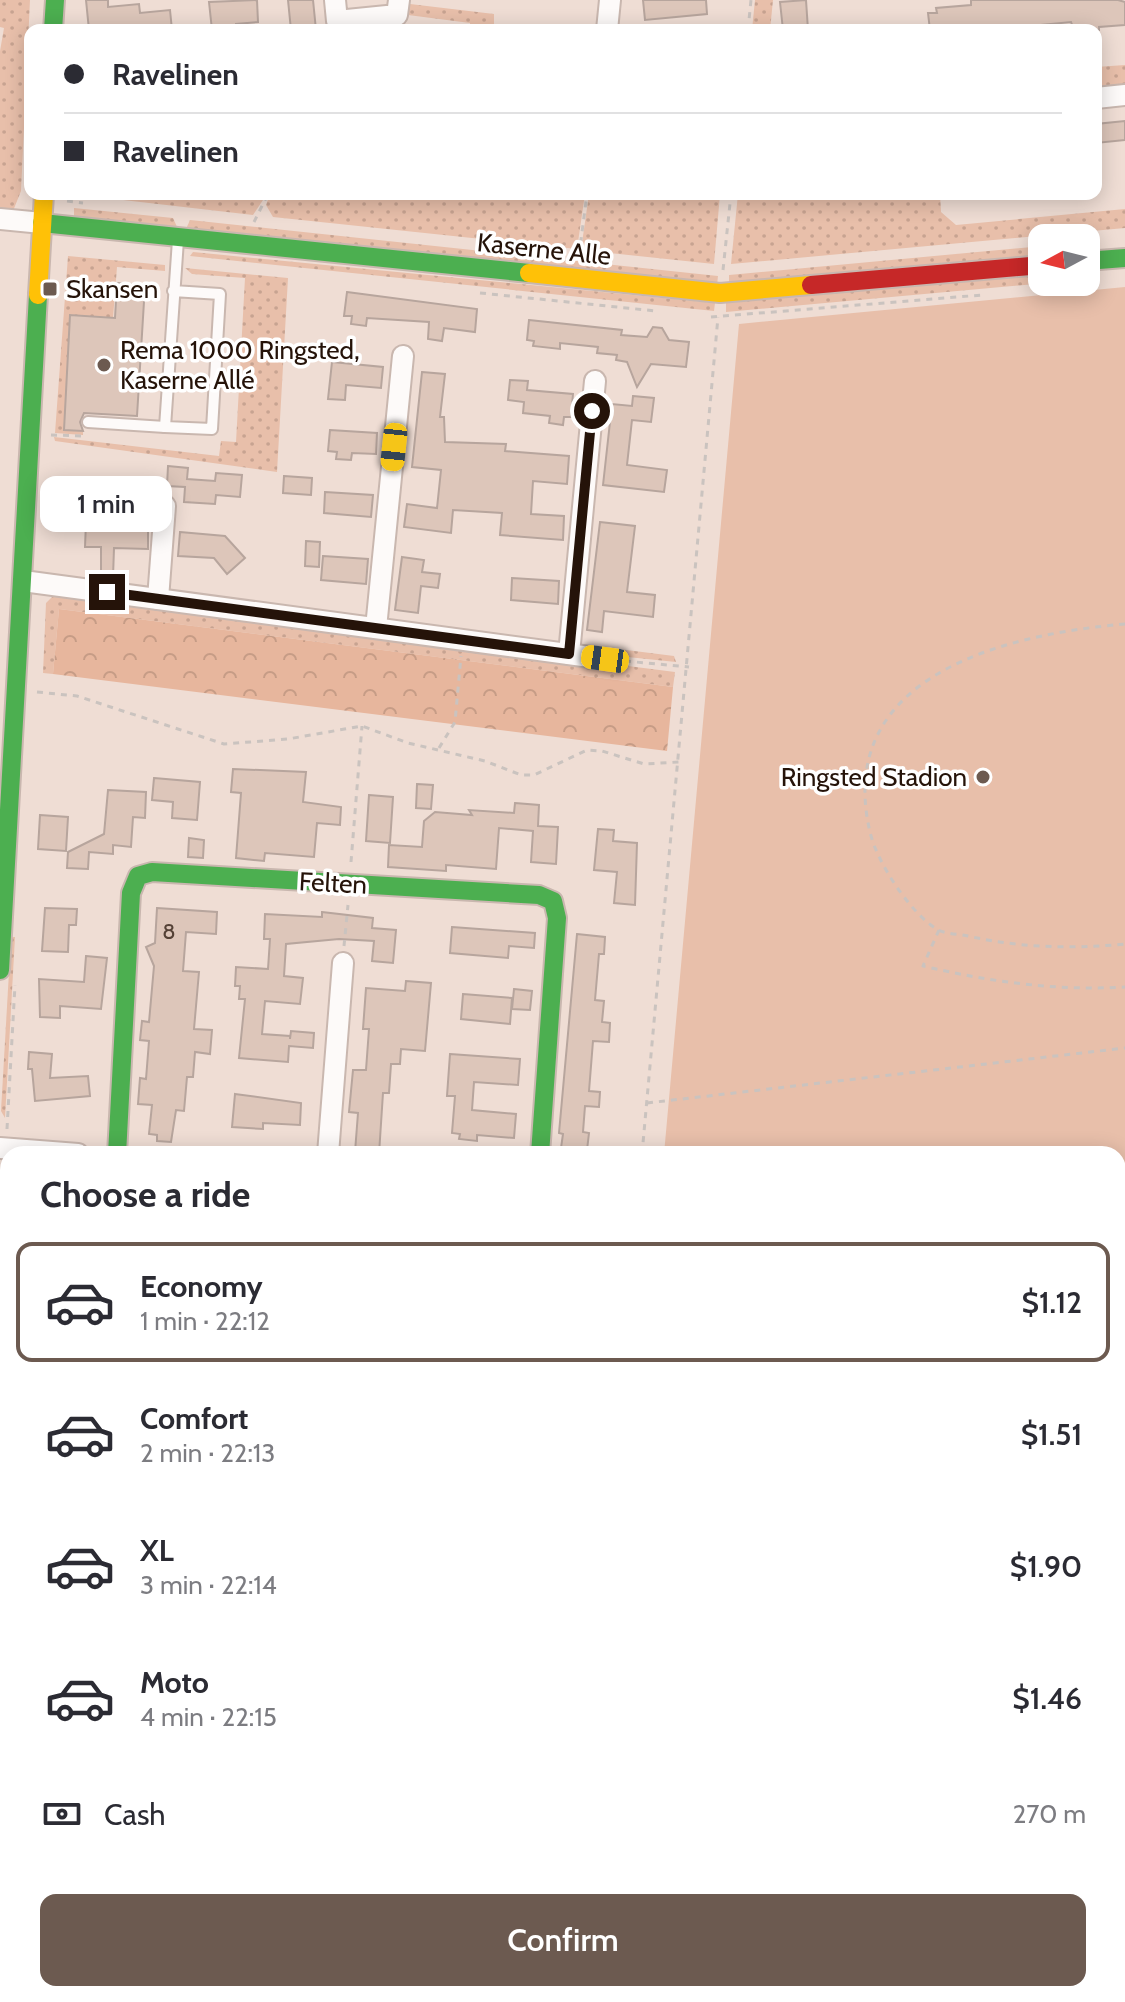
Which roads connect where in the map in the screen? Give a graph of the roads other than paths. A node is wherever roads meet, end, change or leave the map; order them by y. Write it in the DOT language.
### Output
graph roads {
  1 [pos="55,0"];
  2 [pos="335,0"];
  3 [pos="399,0"];
  4 [pos="610,0"];
  5 [pos="53,24"];
  6 [pos="608,24"];
  7 [pos="1125,95"];
  8 [pos="1102,97"];
  9 [pos="44,200"];
  10 [pos="0,219"];
  11 [pos="42,223"];
  12 [pos="178,238"];
  13 [pos="1125,258"];
  14 [pos="1100,260"];
  15 [pos="1028,266"];
  16 [pos="173,291"];
  17 [pos="403,356"];
  18 [pos="595,381"];
  19 [pos="88,422"];
  20 [pos="165,427"];
  21 [pos="165,506"];
  22 [pos="23,581"];
  23 [pos="158,599"];
  24 [pos="376,628"];
  25 [pos="569,654"];
  26 [pos="605,659"];
  27 [pos="1,910"];
  28 [pos="343,963"];
  29 [pos="0,970"];
  30 [pos="117,1146"];
  31 [pos="329,1146"];
  32 [pos="541,1146"];
  1 -- 5 [label="street"];
  2 -- 3 [label="street"];
  4 -- 6 [label="street"];
  7 -- 8 [label="street"];
  9 -- 11 [label="street"];
  10 -- 11 [label="street"];
  11 -- 12 [label="street, Kaserne Alle"];
  11 -- 22 [label="street"];
  12 -- 15 [label="street, Kaserne Alle"];
  12 -- 16 [label="lane"];
  13 -- 14 [label="street"];
  16 -- 20 [label="lane"];
  16 -- 20 [label="lane"];
  17 -- 24 [label="street"];
  18 -- 25 [label="street"];
  19 -- 20 [label="lane"];
  21 -- 23 [label="street"];
  22 -- 23 [label="street"];
  22 -- 27 [label="street"];
  23 -- 24 [label="street"];
  24 -- 25 [label="street"];
  25 -- 26 [label="street"];
  27 -- 29 [label="street"];
  28 -- 31 [label="street"];
  30 -- 32 [label="street, Felten"];
}
